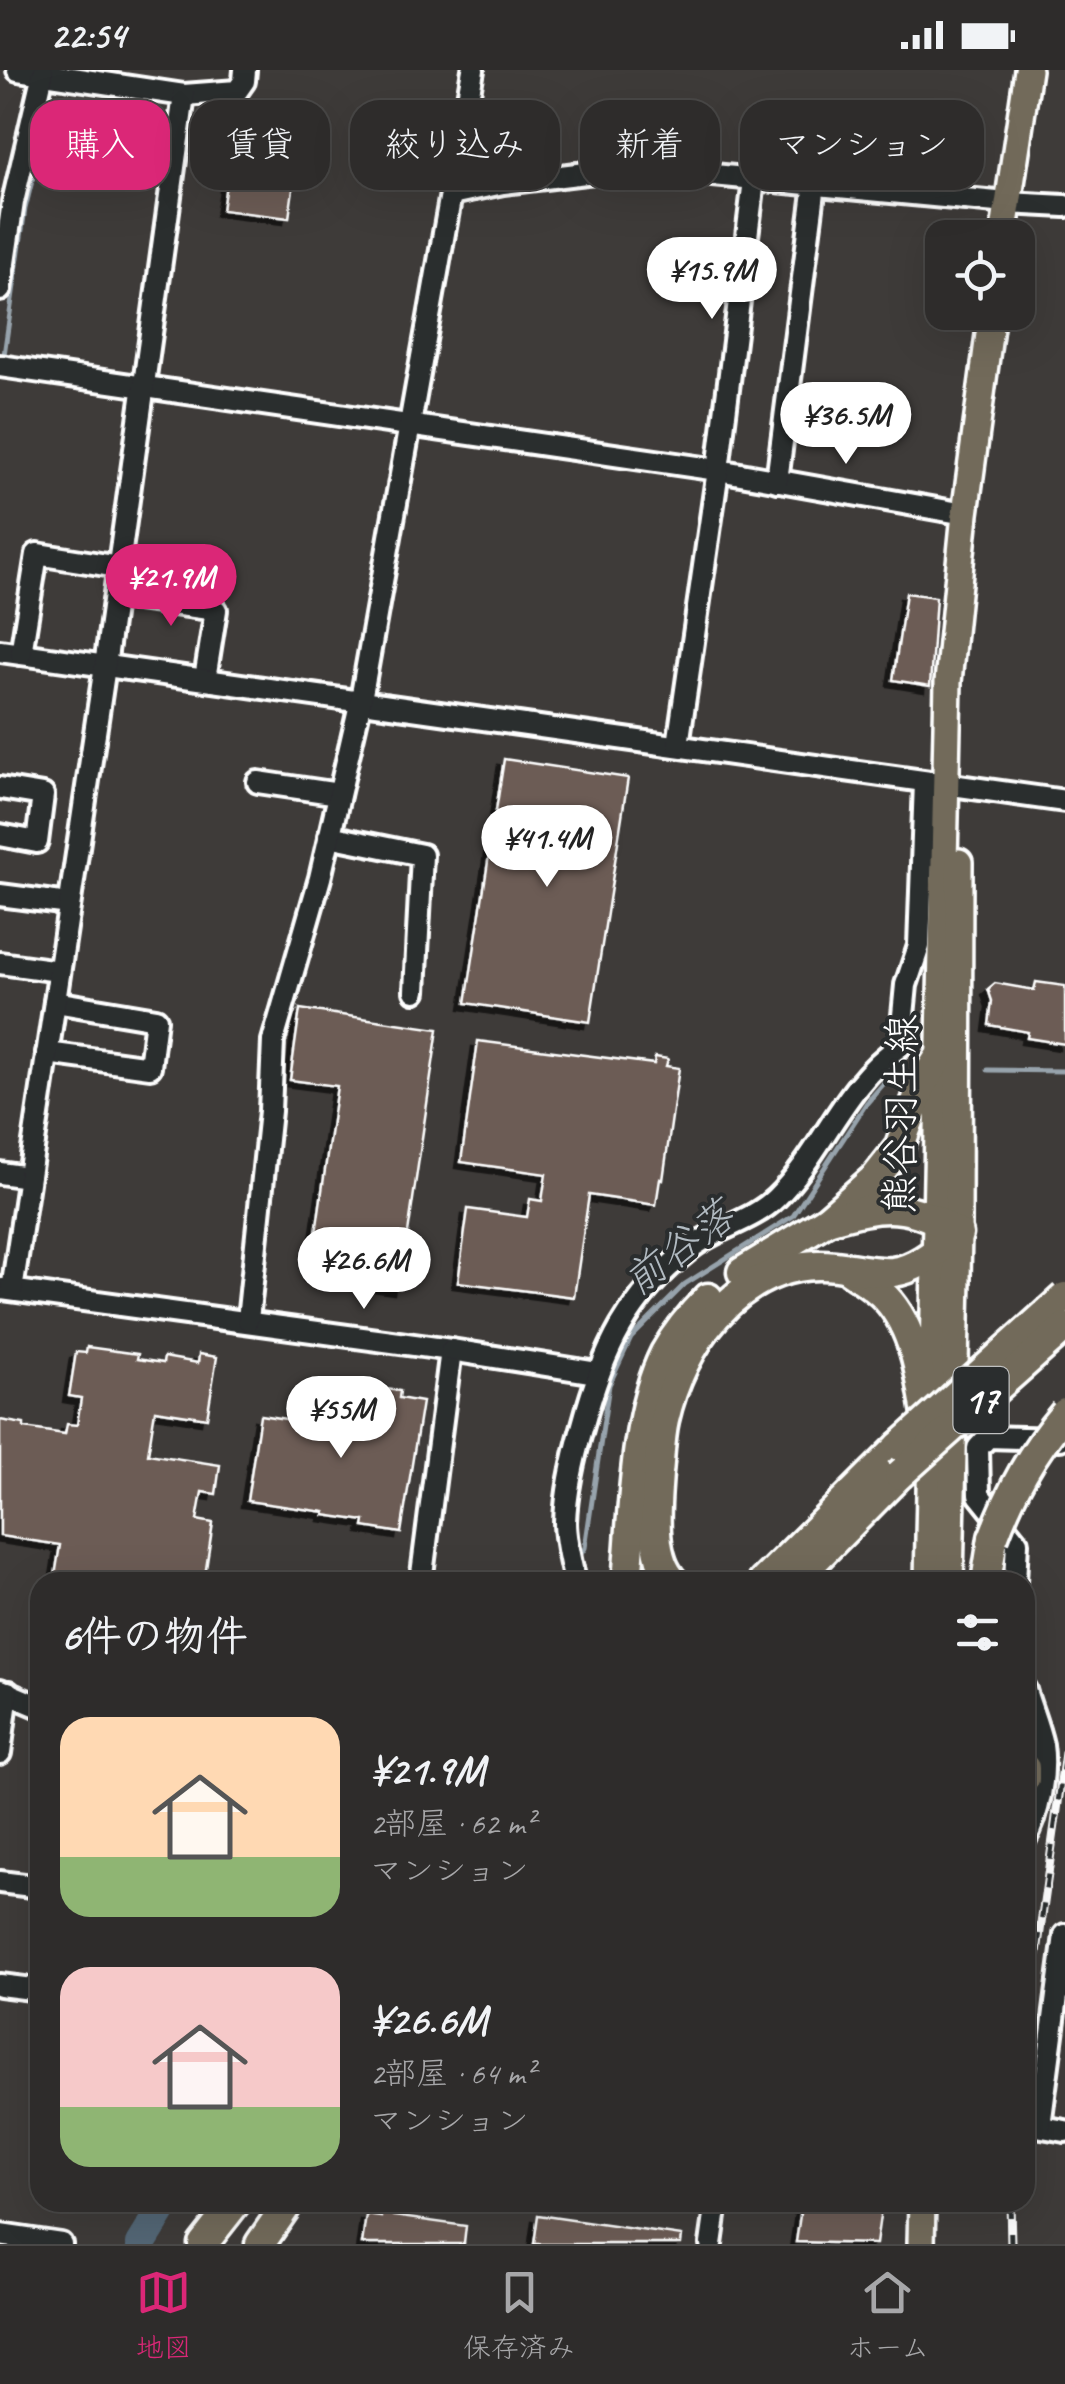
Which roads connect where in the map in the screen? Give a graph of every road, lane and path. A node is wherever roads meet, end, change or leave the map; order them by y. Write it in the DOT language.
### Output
graph roads {
  1 [pos="18,70"];
  2 [pos="245,70"];
  3 [pos="473,70"];
  4 [pos="1028,70"];
  5 [pos="43,73"];
  6 [pos="184,95"];
  7 [pos="740,178"];
  8 [pos="753,190"];
  9 [pos="814,190"];
  10 [pos="873,190"];
  11 [pos="451,194"];
  12 [pos="1007,204"];
  13 [pos="1065,206"];
  14 [pos="1005,220"];
  15 [pos="0,290"];
  16 [pos="990,330"];
  17 [pos="0,366"];
  18 [pos="144,387"];
  19 [pos="410,428"];
  20 [pos="718,470"];
  21 [pos="776,480"];
  22 [pos="964,514"];
  23 [pos="119,566"];
  24 [pos="115,596"];
  25 [pos="11,652"];
  26 [pos="106,666"];
  27 [pos="205,679"];
  28 [pos="360,700"];
  29 [pos="678,744"];
  30 [pos="258,782"];
  31 [pos="942,784"];
  32 [pos="0,788"];
  33 [pos="338,794"];
  34 [pos="1065,801"];
  35 [pos="0,835"];
  36 [pos="329,836"];
  37 [pos="0,895"];
  38 [pos="70,904"];
  39 [pos="0,963"];
  40 [pos="60,970"];
  41 [pos="415,991"];
  42 [pos="55,1002"];
  43 [pos="47,1053"];
  44 [pos="938,1059"];
  45 [pos="0,1173"];
  46 [pos="28,1177"];
  47 [pos="827,1220"];
  48 [pos="948,1227"];
  49 [pos="935,1252"];
  50 [pos="846,1267"];
  51 [pos="6,1289"];
  52 [pos="1065,1297"];
  53 [pos="248,1320"];
  54 [pos="1065,1327"];
  55 [pos="452,1350"];
  56 [pos="597,1373"];
  57 [pos="1065,1413"];
  58 [pos="1065,1436"];
  59 [pos="931,1440"];
  60 [pos="422,1572"];
  61 [pos="572,1572"];
  62 [pos="628,1572"];
  63 [pos="665,1572"];
  64 [pos="773,1572"];
  65 [pos="804,1572"];
  66 [pos="928,1572"];
  67 [pos="950,1572"];
  68 [pos="988,1572"];
  69 [pos="1016,1572"];
  70 [pos="4,1692"];
  71 [pos="30,1703"];
  72 [pos="1035,1723"];
  73 [pos="0,1752"];
  74 [pos="1035,1814"];
  75 [pos="0,1882"];
  76 [pos="30,1886"];
  77 [pos="1065,1935"];
  78 [pos="0,1985"];
  79 [pos="30,1989"];
  80 [pos="1035,2108"];
  81 [pos="1035,2125"];
  82 [pos="1065,2130"];
  83 [pos="228,2212"];
  84 [pos="282,2212"];
  85 [pos="716,2212"];
  86 [pos="922,2212"];
  87 [pos="0,2235"];
  88 [pos="61,2244"];
  89 [pos="203,2244"];
  90 [pos="260,2244"];
  91 [pos="711,2244"];
  92 [pos="921,2244"];
  1 -- 5 [label="street"];
  2 -- 6 [label="street"];
  3 -- 11 [label="street"];
  4 -- 12 [label="main road"];
  5 -- 6 [label="street"];
  5 -- 15 [label="street"];
  6 -- 18 [label="street"];
  7 -- 11 [label="street"];
  8 -- 20 [label="street"];
  9 -- 21 [label="street"];
  10 -- 12 [label="street"];
  11 -- 19 [label="street"];
  12 -- 13 [label="street"];
  12 -- 14 [label="main road"];
  16 -- 22 [label="main road, 熊谷羽生線"];
  17 -- 18 [label="street"];
  18 -- 19 [label="street"];
  18 -- 23 [label="street"];
  19 -- 20 [label="street"];
  19 -- 28 [label="street"];
  20 -- 21 [label="street"];
  20 -- 29 [label="street"];
  21 -- 22 [label="street"];
  22 -- 31 [label="main road, 熊谷羽生線"];
  23 -- 24 [label="street"];
  23 -- 25 [label="street"];
  24 -- 26 [label="street"];
  24 -- 27 [label="street"];
  25 -- 26 [label="street"];
  26 -- 27 [label="street"];
  26 -- 38 [label="street"];
  27 -- 28 [label="street"];
  28 -- 29 [label="street"];
  28 -- 33 [label="street"];
  29 -- 31 [label="street"];
  30 -- 33 [label="street"];
  31 -- 34 [label="street"];
  31 -- 44 [label="main road, 熊谷羽生線"];
  31 -- 48 [label="main road, 熊谷羽生線"];
  31 -- 56 [label="street"];
  32 -- 35 [label="street"];
  33 -- 36 [label="street"];
  36 -- 41 [label="street"];
  36 -- 53 [label="street"];
  37 -- 38 [label="street"];
  38 -- 40 [label="street"];
  39 -- 40 [label="street"];
  40 -- 42 [label="street"];
  42 -- 43 [label="street"];
  42 -- 43 [label="street"];
  43 -- 46 [label="street"];
  44 -- 47 [label="highway"];
  44 -- 48 [label="main road, 熊谷羽生線"];
  45 -- 46 [label="street"];
  46 -- 51 [label="street"];
  47 -- 48 [label="highway"];
  47 -- 62 [label="highway"];
  48 -- 49 [label="highway"];
  48 -- 67 [label="main road, 熊谷羽生線"];
  49 -- 50 [label="highway"];
  49 -- 59 [label="main road, 熊谷羽生線"];
  50 -- 59 [label="highway"];
  50 -- 63 [label="highway"];
  51 -- 53 [label="street"];
  52 -- 64 [label="highway, 17, bridge"];
  53 -- 55 [label="street"];
  54 -- 65 [label="highway, 17, bridge"];
  55 -- 56 [label="street"];
  55 -- 60 [label="street"];
  56 -- 61 [label="street"];
  57 -- 68 [label="highway, bridge"];
  58 -- 69 [label="street"];
  59 -- 66 [label="main road, 熊谷羽生線"];
  70 -- 71 [label="street"];
  70 -- 73 [label="street"];
  72 -- 74 [label="street"];
  75 -- 76 [label="street"];
  77 -- 80 [label="street"];
  78 -- 79 [label="street"];
  81 -- 82 [label="street"];
  83 -- 89 [label="highway"];
  84 -- 90 [label="highway"];
  85 -- 91 [label="street"];
  86 -- 92 [label="main road"];
  87 -- 88 [label="street"];
}
